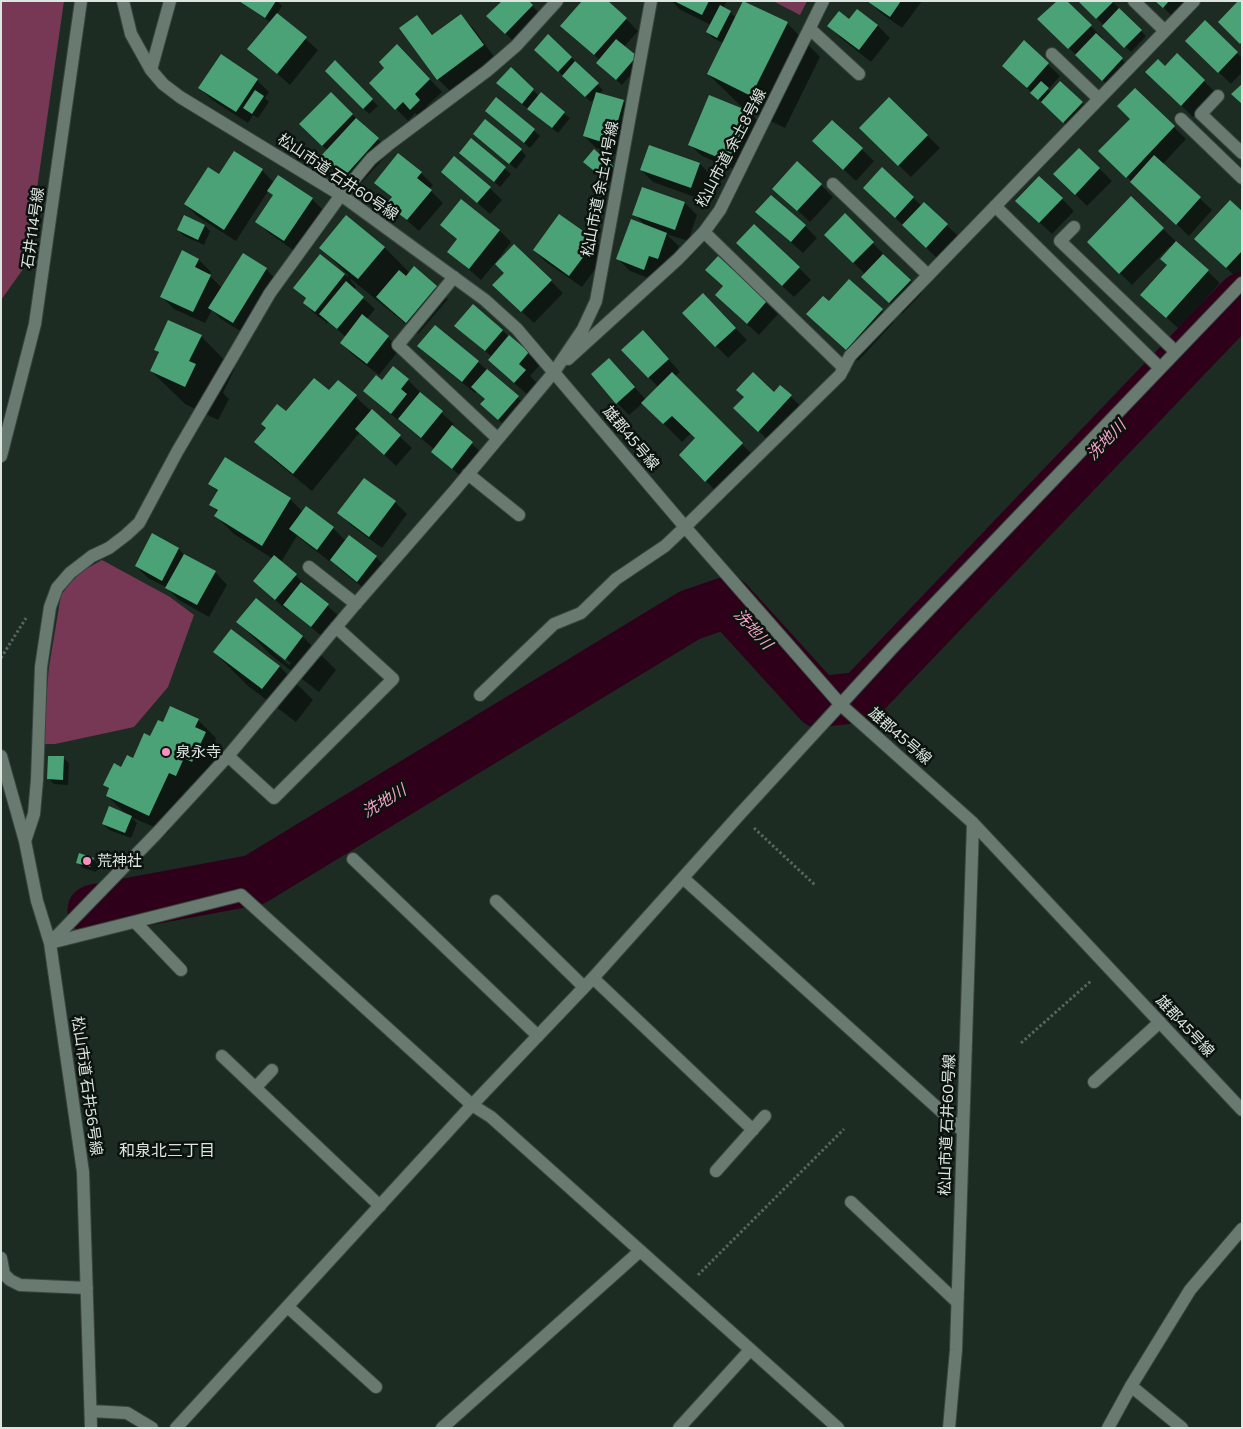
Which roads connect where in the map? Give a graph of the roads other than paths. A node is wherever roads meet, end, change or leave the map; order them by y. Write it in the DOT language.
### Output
graph roads {
  1 [pos="82,1"];
  2 [pos="123,1"];
  3 [pos="170,1"];
  4 [pos="557,1"];
  5 [pos="651,1"];
  6 [pos="823,1"];
  7 [pos="1134,1"];
  8 [pos="1194,1"];
  9 [pos="810,29"];
  10 [pos="1165,31"];
  11 [pos="1052,54"];
  12 [pos="151,70"];
  13 [pos="859,74"];
  14 [pos="1218,96"];
  15 [pos="1099,99"];
  16 [pos="1181,119"];
  17 [pos="1242,154"];
  18 [pos="1242,178"];
  19 [pos="833,184"];
  20 [pos="341,195"];
  21 [pos="995,206"];
  22 [pos="1074,227"];
  23 [pos="704,232"];
  24 [pos="928,275"];
  25 [pos="454,277"];
  26 [pos="1242,283"];
  27 [pos="1176,352"];
  28 [pos="844,368"];
  29 [pos="1160,368"];
  30 [pos="554,372"];
  31 [pos="498,439"];
  32 [pos="1,456"];
  33 [pos="468,474"];
  34 [pos="519,515"];
  35 [pos="685,527"];
  36 [pos="309,567"];
  37 [pos="356,604"];
  38 [pos="336,627"];
  39 [pos="480,695"];
  40 [pos="840,705"];
  41 [pos="1,756"];
  42 [pos="228,756"];
  43 [pos="973,823"];
  44 [pos="25,842"];
  45 [pos="353,859"];
  46 [pos="683,878"];
  47 [pos="496,901"];
  48 [pos="135,922"];
  49 [pos="50,943"];
  50 [pos="181,970"];
  51 [pos="588,982"];
  52 [pos="1160,1022"];
  53 [pos="538,1036"];
  54 [pos="222,1056"];
  55 [pos="272,1070"];
  56 [pos="1094,1082"];
  57 [pos="256,1087"];
  58 [pos="472,1105"];
  59 [pos="1242,1110"];
  60 [pos="765,1116"];
  61 [pos="753,1130"];
  62 [pos="963,1131"];
  63 [pos="716,1171"];
  64 [pos="851,1202"];
  65 [pos="380,1206"];
  66 [pos="1242,1230"];
  67 [pos="640,1251"];
  68 [pos="1,1258"];
  69 [pos="87,1288"];
  70 [pos="957,1302"];
  71 [pos="288,1307"];
  72 [pos="750,1350"];
  73 [pos="1131,1386"];
  74 [pos="376,1387"];
  75 [pos="91,1411"];
  76 [pos="91,1428"];
  77 [pos="152,1428"];
  78 [pos="176,1428"];
  79 [pos="442,1428"];
  80 [pos="679,1428"];
  81 [pos="838,1428"];
  82 [pos="949,1428"];
  83 [pos="1108,1428"];
  84 [pos="1182,1428"];
  1 -- 32 [label="street, 石井114号線"];
  2 -- 12 [label="street, 松山市道 石井60号線"];
  3 -- 12 [label="street"];
  4 -- 20 [label="street"];
  5 -- 30 [label="street, 松山市道 余土41号線"];
  6 -- 9 [label="street, 松山市道 余土8号線"];
  7 -- 10 [label="street"];
  8 -- 10 [label="street"];
  9 -- 13 [label="street"];
  9 -- 23 [label="street, 松山市道 余土8号線"];
  10 -- 15 [label="street"];
  11 -- 15 [label="street"];
  12 -- 20 [label="street, 松山市道 石井60号線"];
  14 -- 17 [label="street"];
  15 -- 21 [label="street"];
  16 -- 18 [label="street"];
  19 -- 24 [label="street"];
  20 -- 25 [label="street, 松山市道 石井60号線"];
  20 -- 44 [label="street"];
  21 -- 24 [label="street"];
  21 -- 29 [label="street"];
  22 -- 27 [label="street"];
  23 -- 28 [label="street"];
  23 -- 30 [label="street, 松山市道 余土8号線"];
  24 -- 28 [label="street"];
  25 -- 30 [label="street, 松山市道 石井60号線"];
  25 -- 31 [label="street"];
  26 -- 27 [label="street"];
  27 -- 29 [label="street"];
  28 -- 35 [label="street"];
  29 -- 40 [label="street"];
  30 -- 31 [label="street"];
  30 -- 35 [label="street, 雄郡45号線"];
  31 -- 33 [label="street"];
  33 -- 34 [label="street"];
  33 -- 37 [label="street"];
  35 -- 39 [label="street"];
  35 -- 40 [label="street, 雄郡45号線"];
  36 -- 37 [label="street"];
  37 -- 38 [label="street"];
  38 -- 42 [label="street"];
  38 -- 42 [label="street"];
  40 -- 43 [label="street, 雄郡45号線"];
  40 -- 46 [label="street"];
  41 -- 44 [label="street, 松山市道 石井56号線"];
  42 -- 49 [label="street"];
  43 -- 52 [label="street, 雄郡45号線"];
  43 -- 62 [label="street, 松山市道 石井60号線"];
  44 -- 49 [label="street, 松山市道 石井56号線"];
  45 -- 53 [label="street"];
  46 -- 51 [label="street"];
  46 -- 62 [label="street"];
  47 -- 51 [label="street"];
  48 -- 49 [label="street"];
  48 -- 50 [label="street"];
  48 -- 58 [label="street"];
  49 -- 69 [label="street, 松山市道 石井56号線"];
  51 -- 53 [label="street"];
  51 -- 61 [label="street"];
  52 -- 56 [label="street"];
  52 -- 59 [label="street, 雄郡45号線"];
  53 -- 58 [label="street"];
  54 -- 57 [label="street"];
  55 -- 57 [label="street"];
  57 -- 65 [label="street"];
  58 -- 65 [label="street"];
  58 -- 67 [label="street"];
  60 -- 61 [label="street"];
  61 -- 63 [label="street"];
  62 -- 70 [label="street, 松山市道 石井60号線"];
  64 -- 70 [label="street"];
  65 -- 71 [label="street"];
  66 -- 73 [label="street"];
  67 -- 72 [label="street"];
  67 -- 79 [label="street"];
  68 -- 69 [label="street"];
  69 -- 75 [label="street, 松山市道 石井56号線"];
  70 -- 82 [label="street, 松山市道 石井60号線"];
  71 -- 74 [label="street"];
  71 -- 78 [label="street"];
  72 -- 80 [label="street"];
  72 -- 81 [label="street"];
  73 -- 83 [label="street"];
  73 -- 84 [label="street"];
  75 -- 76 [label="street, 松山市道 石井56号線"];
  75 -- 77 [label="street"];
}
